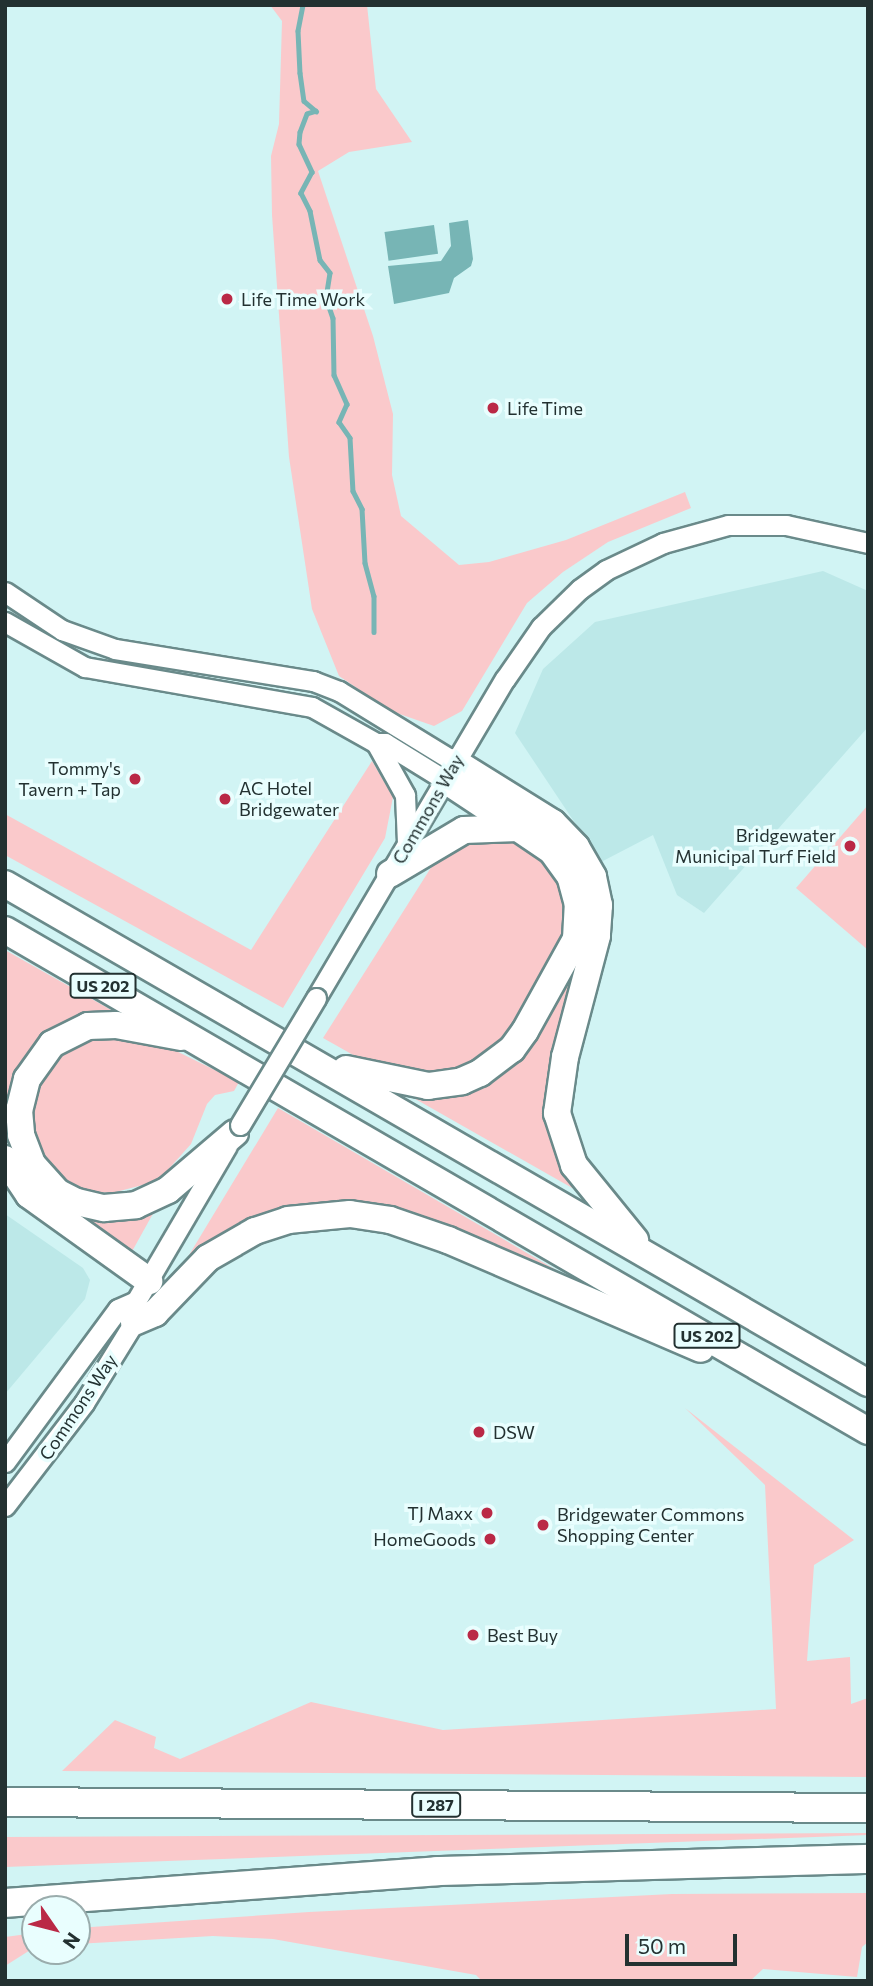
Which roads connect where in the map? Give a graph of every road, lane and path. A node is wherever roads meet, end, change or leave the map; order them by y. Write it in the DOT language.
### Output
graph roads {
  1 [pos="868,543"];
  2 [pos="5,592"];
  3 [pos="5,622"];
  4 [pos="376,743"];
  5 [pos="450,771"];
  6 [pos="517,828"];
  7 [pos="407,845"];
  8 [pos="390,874"];
  9 [pos="5,884"];
  10 [pos="5,930"];
  11 [pos="201,1041"];
  12 [pos="312,1059"];
  13 [pos="237,1129"];
  14 [pos="5,1159"];
  15 [pos="644,1253"];
  16 [pos="139,1302"];
  17 [pos="868,1383"];
  18 [pos="802,1392"];
  19 [pos="868,1431"];
  20 [pos="5,1462"];
  21 [pos="5,1506"];
  22 [pos="5,1802"];
  23 [pos="868,1808"];
  24 [pos="868,1859"];
  25 [pos="5,1903"];
  1 -- 5 [label="street, Commons Way"];
  2 -- 5 [label="street"];
  3 -- 4 [label="street"];
  4 -- 5 [label="street"];
  4 -- 7 [label="street"];
  5 -- 6 [label="highway"];
  5 -- 7 [label="street, Commons Way"];
  5 -- 15 [label="highway"];
  6 -- 8 [label="highway"];
  6 -- 12 [label="highway"];
  7 -- 8 [label="street, Commons Way"];
  8 -- 13 [label="street, Commons Way, bridge"];
  9 -- 12 [label="highway, US 202"];
  10 -- 11 [label="highway, US 202"];
  11 -- 13 [label="highway"];
  11 -- 18 [label="highway, US 202"];
  12 -- 15 [label="highway, US 202"];
  13 -- 16 [label="street, Commons Way"];
  14 -- 16 [label="highway"];
  15 -- 17 [label="highway, US 202"];
  16 -- 18 [label="highway"];
  16 -- 20 [label="street, Commons Way"];
  16 -- 21 [label="street, Commons Way"];
  18 -- 19 [label="highway, US 202"];
  22 -- 23 [label="highway, I 287"];
  24 -- 25 [label="highway"];
}
